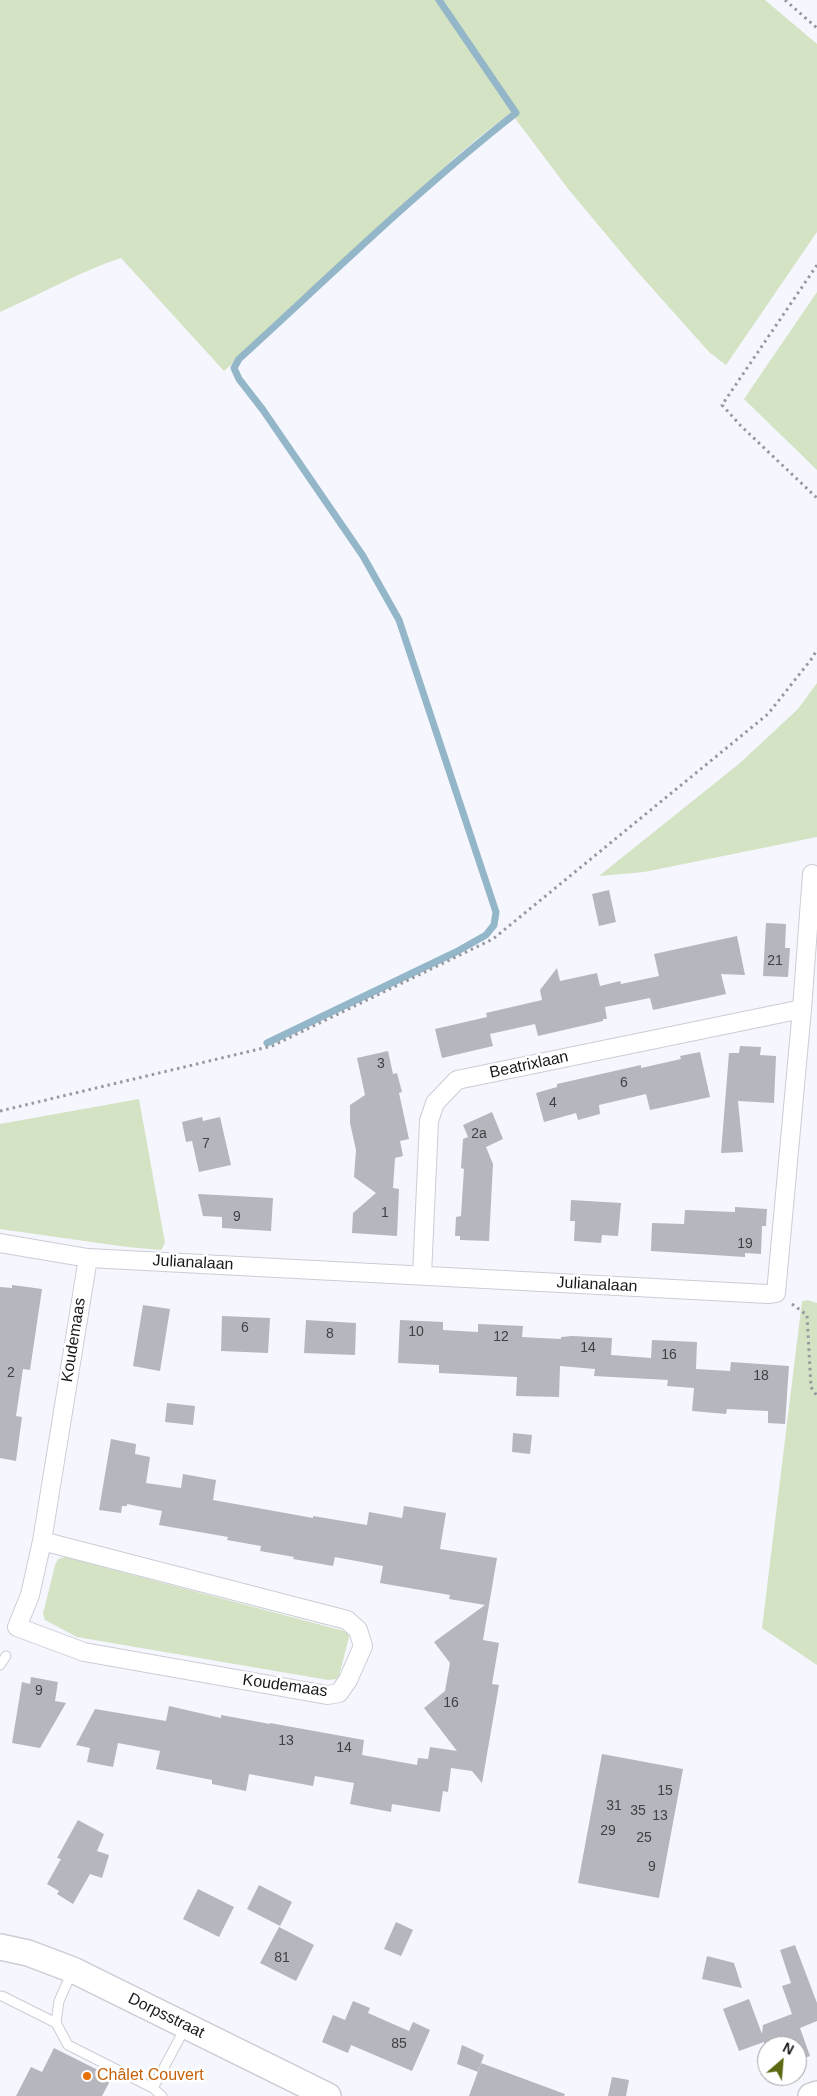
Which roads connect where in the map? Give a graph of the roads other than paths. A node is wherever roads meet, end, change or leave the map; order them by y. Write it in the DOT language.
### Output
graph roads {
  1 [pos="812,874"];
  2 [pos="802,1009"];
  3 [pos="0,1243"];
  4 [pos="88,1258"];
  5 [pos="422,1275"];
  6 [pos="42,1541"];
  7 [pos="6,1656"];
  8 [pos="0,1665"];
  9 [pos="0,1947"];
  10 [pos="73,1970"];
  11 [pos="2,1996"];
  12 [pos="56,2023"];
  13 [pos="186,2026"];
  14 [pos="153,2088"];
  15 [pos="817,2094"];
  16 [pos="162,2096"];
  17 [pos="328,2096"];
  18 [pos="811,2096"];
  1 -- 2 [label="street"];
  2 -- 5 [label="street, Beatrixlaan"];
  2 -- 5 [label="street, Julianalaan"];
  3 -- 4 [label="street, Julianalaan"];
  4 -- 5 [label="street, Julianalaan"];
  4 -- 6 [label="street, Koudemaas"];
  6 -- 6 [label="street, Koudemaas"];
  7 -- 8 [label="lane"];
  9 -- 10 [label="street, Dorpsstraat"];
  10 -- 12 [label="lane"];
  10 -- 13 [label="street, Dorpsstraat"];
  11 -- 12 [label="lane"];
  12 -- 14 [label="lane"];
  13 -- 14 [label="lane"];
  13 -- 17 [label="street, Dorpsstraat"];
  14 -- 16 [label="lane"];
  15 -- 18 [label="street"];
}
